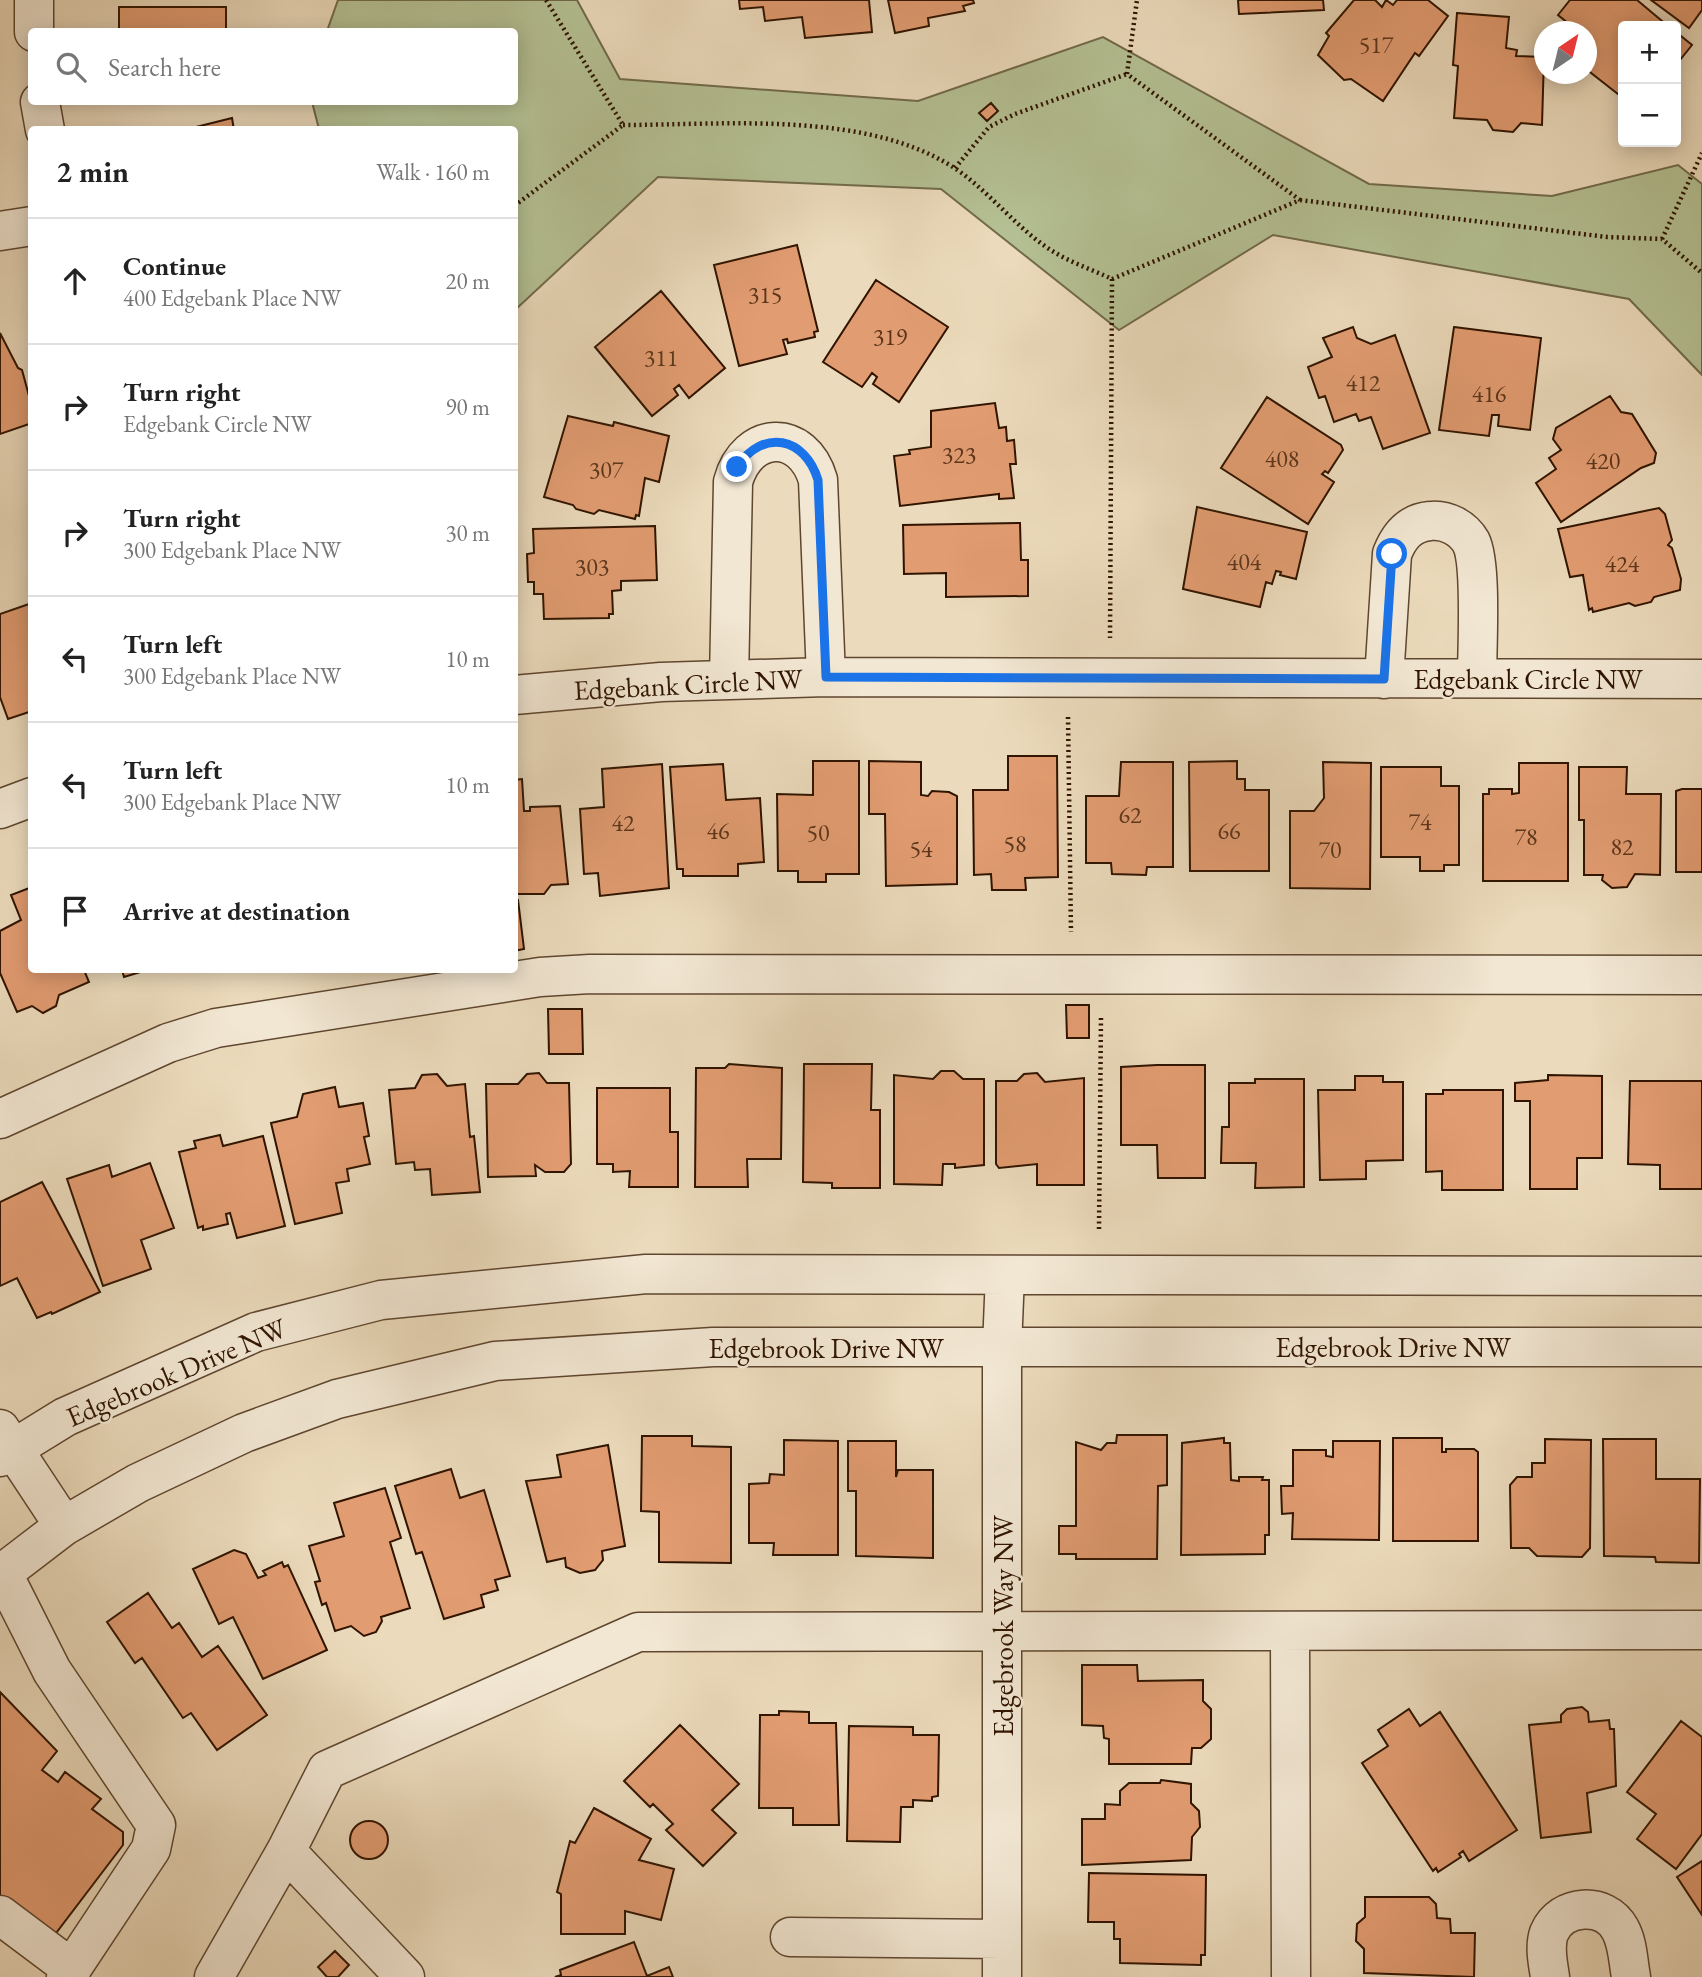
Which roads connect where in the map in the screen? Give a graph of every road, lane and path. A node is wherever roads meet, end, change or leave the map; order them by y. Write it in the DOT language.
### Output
graph roads {
  1 [pos="34,0"];
  2 [pos="546,0"];
  3 [pos="1137,0"];
  4 [pos="34,28"];
  5 [pos="1127,74"];
  6 [pos="41,105"];
  7 [pos="623,125"];
  8 [pos="44,126"];
  9 [pos="1702,153"];
  10 [pos="955,168"];
  11 [pos="1300,200"];
  12 [pos="518,203"];
  13 [pos="28,227"];
  14 [pos="0,231"];
  15 [pos="1662,239"];
  16 [pos="1702,273"];
  17 [pos="1112,279"];
  18 [pos="826,677"];
  19 [pos="1110,677"];
  20 [pos="1070,678"];
  21 [pos="1477,678"];
  22 [pos="1384,679"];
  23 [pos="1702,679"];
  24 [pos="729,680"];
  25 [pos="518,695"];
  26 [pos="28,798"];
  27 [pos="0,809"];
  28 [pos="1088,975"];
  29 [pos="1702,975"];
  30 [pos="0,1119"];
  31 [pos="1099,1229"];
  32 [pos="1006,1275"];
  33 [pos="1702,1276"];
  34 [pos="1702,1346"];
  35 [pos="1002,1347"];
  36 [pos="4,1444"];
  37 [pos="64,1526"];
  38 [pos="1,1575"];
  39 [pos="1702,1630"];
  40 [pos="1290,1632"];
  41 [pos="1004,1633"];
  42 [pos="286,1851"];
  43 [pos="0,1915"];
  44 [pos="790,1937"];
  45 [pos="1002,1939"];
  46 [pos="69,1973"];
  47 [pos="214,1977"];
  48 [pos="405,1977"];
  49 [pos="1002,1977"];
  50 [pos="1291,1977"];
  51 [pos="1550,1977"];
  52 [pos="1631,1977"];
  1 -- 4 [label="street"];
  2 -- 7 [label="path"];
  3 -- 5 [label="path"];
  5 -- 10 [label="path"];
  5 -- 11 [label="path"];
  6 -- 8 [label="street"];
  7 -- 10 [label="path"];
  7 -- 12 [label="path"];
  9 -- 15 [label="path"];
  10 -- 17 [label="path"];
  11 -- 15 [label="path"];
  11 -- 17 [label="path"];
  13 -- 14 [label="street"];
  15 -- 16 [label="path"];
  17 -- 19 [label="path"];
  18 -- 20 [label="street, Edgebank Circle NW"];
  18 -- 24 [label="street, Edgebank Circle NW"];
  18 -- 24 [label="street"];
  19 -- 20 [label="street, Edgebank Circle NW"];
  19 -- 22 [label="street, Edgebank Circle NW"];
  20 -- 28 [label="path"];
  21 -- 22 [label="street, Edgebank Circle NW"];
  21 -- 22 [label="street"];
  21 -- 23 [label="street, Edgebank Circle NW"];
  24 -- 25 [label="street, Edgebank Circle NW"];
  26 -- 27 [label="street"];
  28 -- 29 [label="street"];
  28 -- 30 [label="street"];
  28 -- 31 [label="path"];
  32 -- 33 [label="street, Edgebrook Drive NW"];
  32 -- 35 [label="street, Edgebrook Way NW"];
  32 -- 36 [label="street, Edgebrook Drive NW"];
  34 -- 35 [label="street, Edgebrook Drive NW"];
  35 -- 37 [label="street, Edgebrook Drive NW"];
  35 -- 41 [label="street, Edgebrook Way NW"];
  36 -- 37 [label="street"];
  37 -- 38 [label="street, Edgebrook Drive NW"];
  38 -- 46 [label="street"];
  39 -- 40 [label="street"];
  40 -- 41 [label="street"];
  40 -- 50 [label="street"];
  41 -- 42 [label="street"];
  41 -- 45 [label="street, Edgebrook Way NW"];
  42 -- 47 [label="street"];
  42 -- 48 [label="street"];
  43 -- 46 [label="street"];
  44 -- 45 [label="street"];
  45 -- 49 [label="street, Edgebrook Way NW"];
  51 -- 52 [label="street"];
}
